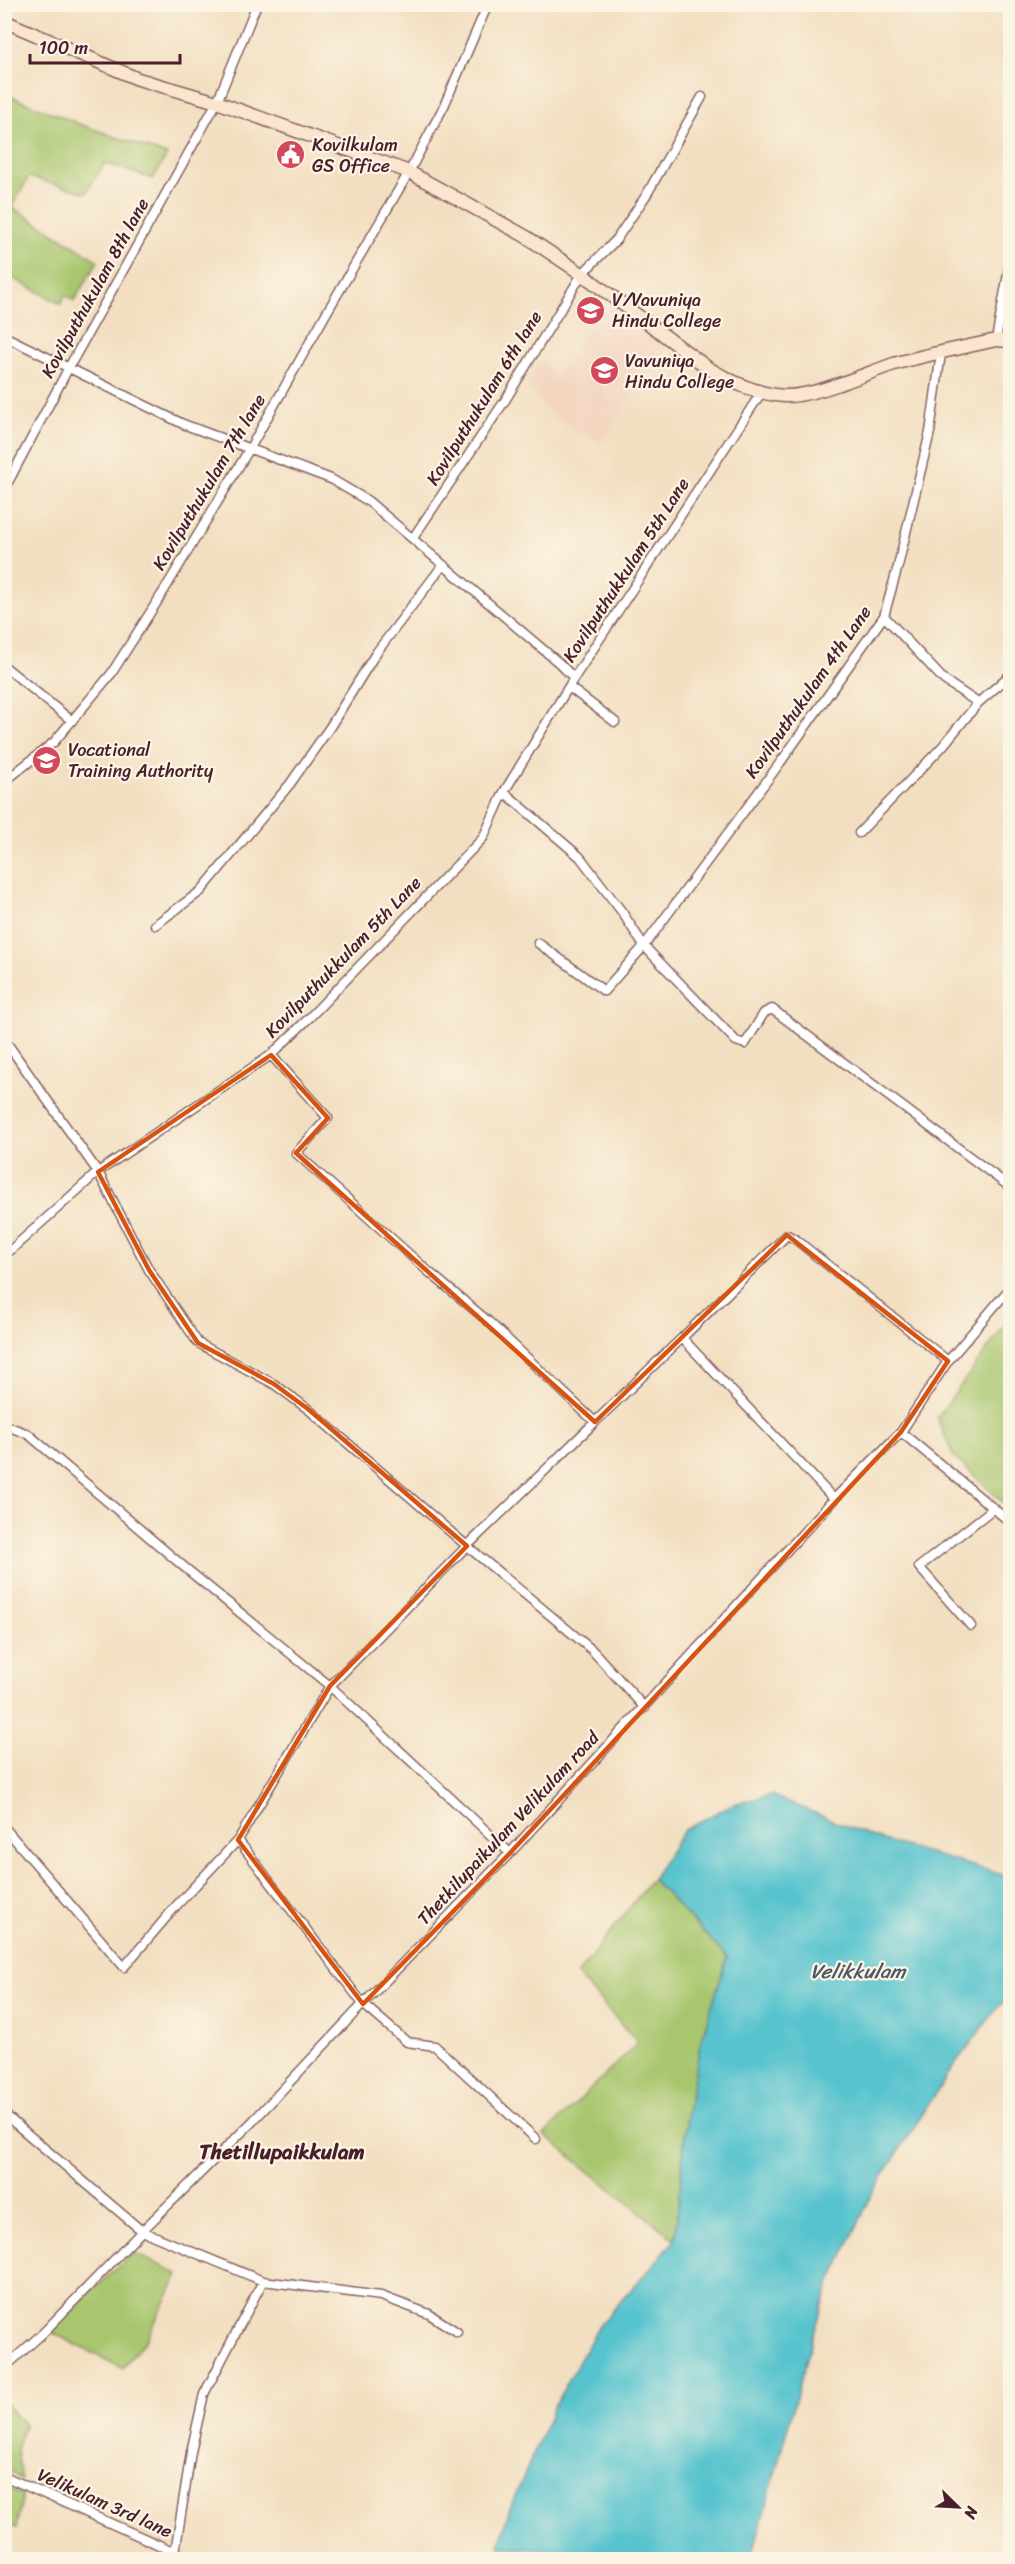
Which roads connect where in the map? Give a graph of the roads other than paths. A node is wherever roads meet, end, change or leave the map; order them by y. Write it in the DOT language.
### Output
graph roads {
  1 [pos="8,4"];
  2 [pos="257,4"];
  3 [pos="488,4"];
  4 [pos="4,12"];
  5 [pos="4,21"];
  6 [pos="702,97"];
  7 [pos="217,102"];
  8 [pos="409,172"];
  9 [pos="1011,262"];
  10 [pos="582,274"];
  11 [pos="4,336"];
  12 [pos="996,340"];
  13 [pos="1011,341"];
  14 [pos="941,353"];
  15 [pos="68,369"];
  16 [pos="761,393"];
  17 [pos="250,448"];
  18 [pos="4,490"];
  19 [pos="413,538"];
  20 [pos="443,565"];
  21 [pos="884,616"];
  22 [pos="4,666"];
  23 [pos="1011,675"];
  24 [pos="574,678"];
  25 [pos="569,687"];
  26 [pos="978,703"];
  27 [pos="72,721"];
  28 [pos="615,722"];
  29 [pos="4,782"];
  30 [pos="504,792"];
  31 [pos="859,833"];
  32 [pos="155,925"];
  33 [pos="538,943"];
  34 [pos="644,946"];
  35 [pos="4,1039"];
  36 [pos="271,1055"];
  37 [pos="98,1172"];
  38 [pos="1011,1187"];
  39 [pos="4,1256"];
  40 [pos="1011,1288"];
  41 [pos="682,1338"];
  42 [pos="948,1361"];
  43 [pos="595,1422"];
  44 [pos="4,1425"];
  45 [pos="901,1432"];
  46 [pos="834,1499"];
  47 [pos="994,1508"];
  48 [pos="1011,1522"];
  49 [pos="467,1546"];
  50 [pos="970,1626"];
  51 [pos="330,1686"];
  52 [pos="645,1708"];
  53 [pos="4,1827"];
  54 [pos="238,1840"];
  55 [pos="510,1853"];
  56 [pos="363,2004"];
  57 [pos="4,2114"];
  58 [pos="536,2139"];
  59 [pos="142,2230"];
  60 [pos="263,2282"];
  61 [pos="457,2332"];
  62 [pos="5,2367"];
  63 [pos="4,2476"];
  64 [pos="175,2552"];
  65 [pos="192,2559"];
  1 -- 4 [label="street"];
  2 -- 7 [label="street, Kovilputhukulam 8th lane"];
  3 -- 8 [label="street, Kovilputhukulam 7th lane"];
  5 -- 7 [label="street"];
  6 -- 10 [label="street, Kovilputhukulam 6th lane"];
  7 -- 8 [label="street"];
  7 -- 15 [label="street, Kovilputhukulam 8th lane"];
  8 -- 10 [label="street"];
  8 -- 17 [label="street, Kovilputhukulam 7th lane"];
  9 -- 12 [label="street"];
  10 -- 16 [label="street"];
  10 -- 19 [label="street, Kovilputhukulam 6th lane"];
  11 -- 15 [label="street"];
  12 -- 13 [label="street"];
  12 -- 14 [label="street"];
  14 -- 16 [label="street"];
  14 -- 21 [label="street, Kovilputhukulam 4th Lane"];
  15 -- 17 [label="street"];
  15 -- 18 [label="street, Kovilputhukulam 8th lane"];
  16 -- 24 [label="street, Kovilputhukkulam 5th Lane"];
  17 -- 19 [label="street"];
  17 -- 27 [label="street, Kovilputhukulam 7th lane"];
  19 -- 20 [label="street"];
  20 -- 24 [label="street"];
  20 -- 32 [label="street"];
  21 -- 26 [label="street"];
  21 -- 34 [label="street, Kovilputhukulam 4th Lane"];
  22 -- 27 [label="street"];
  23 -- 26 [label="street"];
  24 -- 25 [label="street, Kovilputhukkulam 5th Lane"];
  25 -- 28 [label="street"];
  25 -- 30 [label="street, Kovilputhukkulam 5th Lane"];
  26 -- 31 [label="street"];
  27 -- 29 [label="street, Kovilputhukulam 7th lane"];
  30 -- 34 [label="street"];
  30 -- 36 [label="street, Kovilputhukkulam 5th Lane"];
  33 -- 34 [label="street, Kovilputhukulam 4th Lane"];
  34 -- 38 [label="street"];
  35 -- 37 [label="street"];
  36 -- 37 [label="street"];
  36 -- 43 [label="street, Kovilputhukkulam 5th Lane"];
  37 -- 39 [label="street"];
  37 -- 49 [label="street"];
  40 -- 42 [label="street, Thetkilupaikulam Velikulam road"];
  41 -- 42 [label="street"];
  41 -- 43 [label="street"];
  41 -- 46 [label="street"];
  42 -- 45 [label="street, Thetkilupaikulam Velikulam road"];
  43 -- 49 [label="street"];
  44 -- 51 [label="street"];
  45 -- 46 [label="street, Thetkilupaikulam Velikulam road"];
  45 -- 47 [label="street"];
  46 -- 52 [label="street, Thetkilupaikulam Velikulam road"];
  47 -- 48 [label="street"];
  47 -- 50 [label="street"];
  49 -- 51 [label="street"];
  49 -- 52 [label="street"];
  51 -- 54 [label="street"];
  51 -- 55 [label="street"];
  52 -- 55 [label="street, Thetkilupaikulam Velikulam road"];
  53 -- 54 [label="street"];
  54 -- 56 [label="street"];
  55 -- 56 [label="street, Thetkilupaikulam Velikulam road"];
  56 -- 58 [label="street"];
  56 -- 59 [label="street, Thetkilupaikulam Velikulam road"];
  57 -- 59 [label="street"];
  59 -- 60 [label="street"];
  59 -- 62 [label="street, Thetkilupaikulam Velikulam road"];
  60 -- 61 [label="street"];
  60 -- 64 [label="street"];
  63 -- 64 [label="street, Velikulam 3rd lane"];
  64 -- 65 [label="street, Velikulam 3rd lane"];
}
